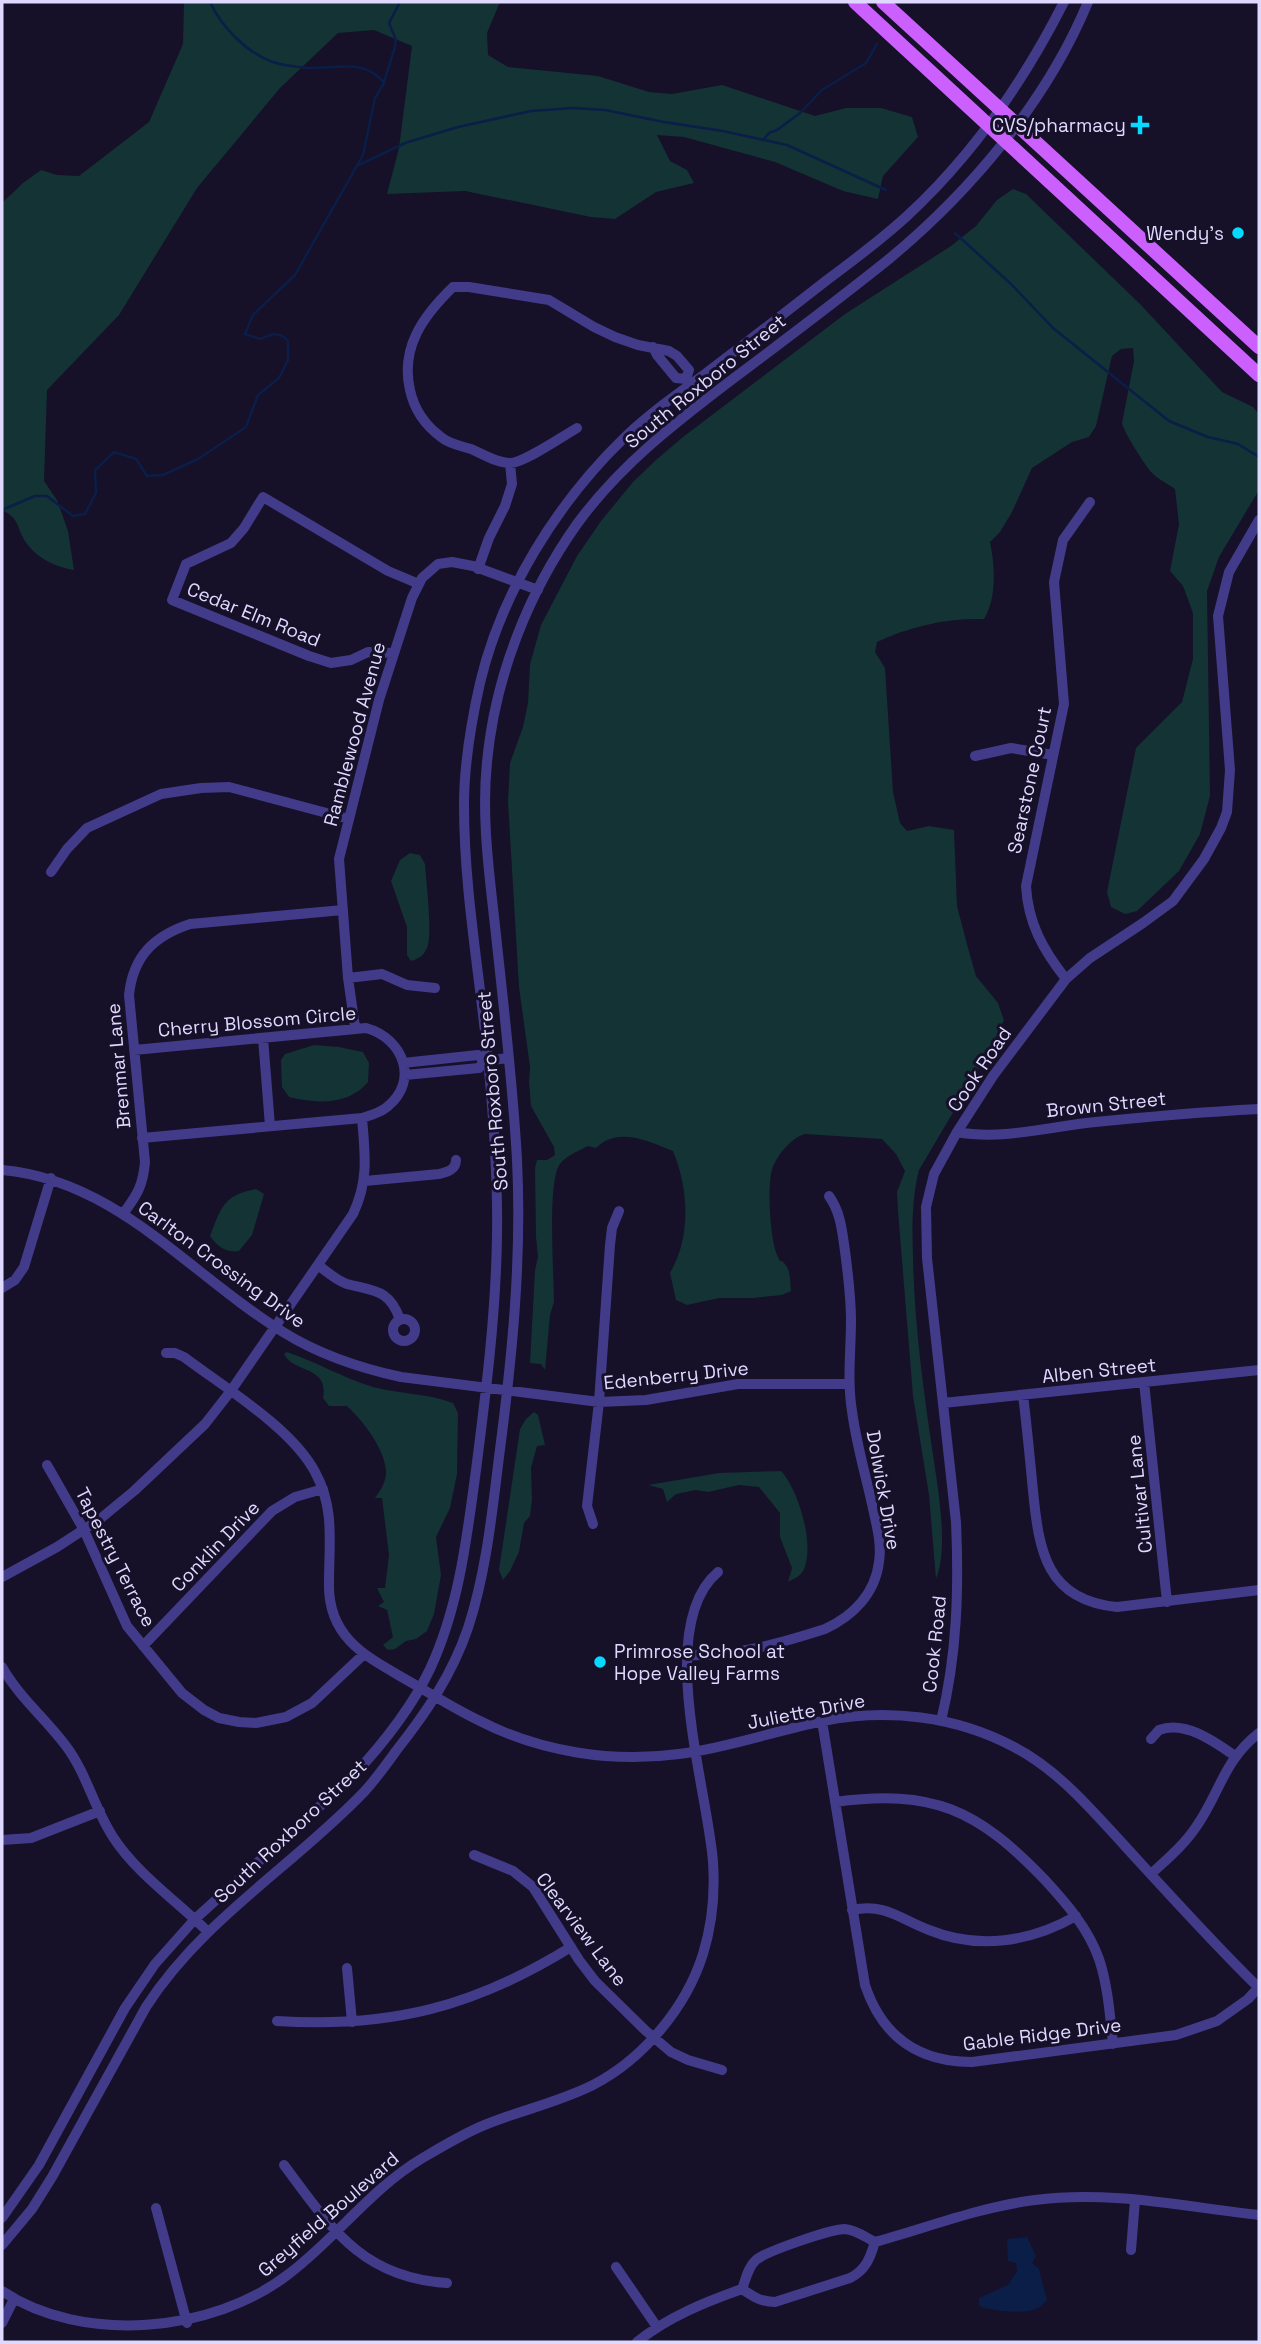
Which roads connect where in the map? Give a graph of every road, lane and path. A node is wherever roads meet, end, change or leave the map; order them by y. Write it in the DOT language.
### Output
graph roads {
  1 [pos="855,2"];
  2 [pos="883,2"];
  3 [pos="1064,2"];
  4 [pos="1088,2"];
  5 [pos="999,110"];
  6 [pos="988,125"];
  7 [pos="1017,125"];
  8 [pos="1005,141"];
  9 [pos="1259,348"];
  10 [pos="1259,375"];
  11 [pos="688,382"];
  12 [pos="577,428"];
  13 [pos="510,463"];
  14 [pos="1090,502"];
  15 [pos="1259,520"];
  16 [pos="478,569"];
  17 [pos="517,583"];
  18 [pos="419,584"];
  19 [pos="538,590"];
  20 [pos="393,653"];
  21 [pos="1053,755"];
  22 [pos="975,756"];
  23 [pos="349,818"];
  24 [pos="51,872"];
  25 [pos="343,910"];
  26 [pos="348,978"];
  27 [pos="1066,979"];
  28 [pos="435,988"];
  29 [pos="355,1027"];
  30 [pos="263,1038"];
  31 [pos="134,1050"];
  32 [pos="508,1058"];
  33 [pos="486,1061"];
  34 [pos="404,1069"];
  35 [pos="1259,1109"];
  36 [pos="362,1118"];
  37 [pos="270,1126"];
  38 [pos="957,1132"];
  39 [pos="142,1138"];
  40 [pos="456,1160"];
  41 [pos="2,1170"];
  42 [pos="51,1178"];
  43 [pos="365,1181"];
  44 [pos="829,1196"];
  45 [pos="620,1211"];
  46 [pos="123,1214"];
  47 [pos="318,1265"];
  48 [pos="2,1288"];
  49 [pos="400,1320"];
  50 [pos="275,1327"];
  51 [pos="166,1353"];
  52 [pos="1259,1370"];
  53 [pos="1144,1382"];
  54 [pos="849,1384"];
  55 [pos="487,1388"];
  56 [pos="508,1390"];
  57 [pos="230,1392"];
  58 [pos="1023,1395"];
  59 [pos="599,1402"];
  60 [pos="943,1404"];
  61 [pos="47,1465"];
  62 [pos="323,1489"];
  63 [pos="593,1524"];
  64 [pos="84,1530"];
  65 [pos="718,1572"];
  66 [pos="2,1577"];
  67 [pos="1259,1590"];
  68 [pos="1167,1602"];
  69 [pos="143,1646"];
  70 [pos="363,1655"];
  71 [pos="688,1655"];
  72 [pos="2,1667"];
  73 [pos="421,1688"];
  74 [pos="436,1698"];
  75 [pos="822,1721"];
  76 [pos="941,1721"];
  77 [pos="1259,1733"];
  78 [pos="1152,1739"];
  79 [pos="695,1751"];
  80 [pos="1235,1756"];
  81 [pos="835,1802"];
  82 [pos="100,1811"];
  83 [pos="2,1840"];
  84 [pos="474,1855"];
  85 [pos="1151,1874"];
  86 [pos="852,1910"];
  87 [pos="1076,1916"];
  88 [pos="195,1919"];
  89 [pos="208,1932"];
  90 [pos="571,1948"];
  91 [pos="347,1968"];
  92 [pos="1259,1988"];
  93 [pos="278,2021"];
  94 [pos="352,2022"];
  95 [pos="653,2037"];
  96 [pos="1114,2044"];
  97 [pos="722,2070"];
  98 [pos="284,2165"];
  99 [pos="1135,2200"];
  100 [pos="156,2208"];
  101 [pos="1259,2215"];
  102 [pos="2,2218"];
  103 [pos="335,2231"];
  104 [pos="875,2242"];
  105 [pos="2,2245"];
  106 [pos="1131,2250"];
  107 [pos="616,2267"];
  108 [pos="447,2284"];
  109 [pos="743,2289"];
  110 [pos="2,2291"];
  111 [pos="13,2301"];
  112 [pos="2,2323"];
  113 [pos="187,2323"];
  114 [pos="657,2327"];
  115 [pos="637,2342"];
  1 -- 6 [label="main road"];
  2 -- 5 [label="main road"];
  3 -- 5 [label="street, South Roxboro Street"];
  4 -- 7 [label="street, South Roxboro Street"];
  5 -- 6 [label="street, South Roxboro Street"];
  5 -- 7 [label="main road"];
  6 -- 8 [label="main road"];
  6 -- 11 [label="street, South Roxboro Street"];
  7 -- 8 [label="street, South Roxboro Street"];
  7 -- 9 [label="main road"];
  8 -- 10 [label="main road"];
  8 -- 19 [label="street, South Roxboro Street"];
  11 -- 13 [label="street"];
  11 -- 17 [label="street, South Roxboro Street"];
  12 -- 13 [label="street"];
  13 -- 16 [label="street"];
  14 -- 21 [label="street, Searstone Court"];
  15 -- 27 [label="street, Cook Road"];
  16 -- 17 [label="street"];
  16 -- 18 [label="street"];
  17 -- 19 [label="street"];
  17 -- 33 [label="street, South Roxboro Street"];
  18 -- 20 [label="street, Ramblewood Avenue"];
  18 -- 20 [label="street, Cedar Elm Road"];
  19 -- 32 [label="street, South Roxboro Street"];
  20 -- 23 [label="street, Ramblewood Avenue"];
  21 -- 22 [label="street"];
  21 -- 27 [label="street, Searstone Court"];
  23 -- 24 [label="street"];
  23 -- 25 [label="street, Ramblewood Avenue"];
  25 -- 26 [label="street, Ramblewood Avenue"];
  25 -- 31 [label="street, Brenmar Lane"];
  26 -- 28 [label="street"];
  26 -- 29 [label="street, Ramblewood Avenue"];
  27 -- 38 [label="street, Cook Road"];
  29 -- 30 [label="street, Cherry Blossom Circle"];
  29 -- 34 [label="street, Cherry Blossom Circle"];
  30 -- 31 [label="street, Cherry Blossom Circle"];
  30 -- 37 [label="street"];
  31 -- 39 [label="street, Brenmar Lane"];
  32 -- 33 [label="street"];
  32 -- 56 [label="street, South Roxboro Street"];
  33 -- 34 [label="street"];
  33 -- 55 [label="street, South Roxboro Street"];
  34 -- 36 [label="street"];
  35 -- 38 [label="street, Brown Street"];
  36 -- 37 [label="street"];
  36 -- 43 [label="street"];
  37 -- 39 [label="street"];
  38 -- 60 [label="street, Cook Road"];
  39 -- 46 [label="street, Brenmar Lane"];
  40 -- 43 [label="street"];
  41 -- 42 [label="street, Carlton Crossing Drive"];
  42 -- 46 [label="street, Carlton Crossing Drive"];
  42 -- 48 [label="street"];
  43 -- 47 [label="street"];
  44 -- 54 [label="street, Dolwick Drive"];
  45 -- 59 [label="street"];
  46 -- 50 [label="street, Carlton Crossing Drive"];
  47 -- 49 [label="street"];
  47 -- 50 [label="street"];
  50 -- 55 [label="street, Carlton Crossing Drive"];
  50 -- 57 [label="street"];
  51 -- 57 [label="street"];
  52 -- 53 [label="street, Alben Street"];
  53 -- 58 [label="street, Alben Street"];
  53 -- 68 [label="street, Cultivar Lane"];
  54 -- 59 [label="street, Edenberry Drive"];
  54 -- 71 [label="street, Dolwick Drive"];
  55 -- 56 [label="street, Carlton Crossing Drive"];
  55 -- 73 [label="street, South Roxboro Street"];
  56 -- 59 [label="street, Edenberry Drive"];
  56 -- 74 [label="street, South Roxboro Street"];
  57 -- 62 [label="street"];
  57 -- 64 [label="street"];
  58 -- 60 [label="street, Alben Street"];
  58 -- 68 [label="street"];
  59 -- 63 [label="street"];
  60 -- 76 [label="street, Cook Road"];
  61 -- 64 [label="street, Tapestry Terrace"];
  62 -- 69 [label="street, Conklin Drive"];
  62 -- 70 [label="street"];
  64 -- 66 [label="street"];
  64 -- 69 [label="street, Tapestry Terrace"];
  65 -- 71 [label="street, Greyfield Boulevard"];
  67 -- 68 [label="street"];
  69 -- 70 [label="street, Tapestry Terrace"];
  70 -- 73 [label="street, Juliette Drive"];
  71 -- 79 [label="street, Greyfield Boulevard"];
  72 -- 82 [label="street"];
  73 -- 74 [label="street, Juliette Drive"];
  73 -- 88 [label="street, South Roxboro Street"];
  74 -- 79 [label="street, Juliette Drive"];
  74 -- 89 [label="street, South Roxboro Street"];
  75 -- 76 [label="street, Juliette Drive"];
  75 -- 79 [label="street, Juliette Drive"];
  75 -- 81 [label="street, Gable Ridge Drive"];
  76 -- 85 [label="street, Juliette Drive"];
  77 -- 80 [label="street"];
  78 -- 80 [label="street"];
  79 -- 95 [label="street, Greyfield Boulevard"];
  80 -- 85 [label="street"];
  81 -- 86 [label="street, Gable Ridge Drive"];
  81 -- 87 [label="street"];
  82 -- 83 [label="street"];
  82 -- 88 [label="street"];
  84 -- 90 [label="street, Clearview Lane"];
  85 -- 92 [label="street, Juliette Drive"];
  86 -- 87 [label="street"];
  86 -- 96 [label="street, Gable Ridge Drive"];
  87 -- 96 [label="street"];
  88 -- 89 [label="street"];
  88 -- 102 [label="street, South Roxboro Street"];
  89 -- 105 [label="street, South Roxboro Street"];
  90 -- 94 [label="street"];
  90 -- 95 [label="street, Clearview Lane"];
  91 -- 94 [label="street"];
  92 -- 96 [label="street, Gable Ridge Drive"];
  93 -- 94 [label="street"];
  95 -- 97 [label="street, Clearview Lane"];
  95 -- 103 [label="street, Greyfield Boulevard"];
  98 -- 103 [label="street"];
  99 -- 101 [label="street"];
  99 -- 104 [label="street"];
  99 -- 106 [label="street"];
  100 -- 113 [label="street"];
  103 -- 108 [label="street"];
  103 -- 113 [label="street, Greyfield Boulevard"];
  104 -- 109 [label="street"];
  104 -- 109 [label="street"];
  107 -- 114 [label="street"];
  109 -- 114 [label="street"];
  110 -- 111 [label="street, Greyfield Boulevard"];
  111 -- 112 [label="street"];
  111 -- 113 [label="street, Greyfield Boulevard"];
  114 -- 115 [label="street"];
}
